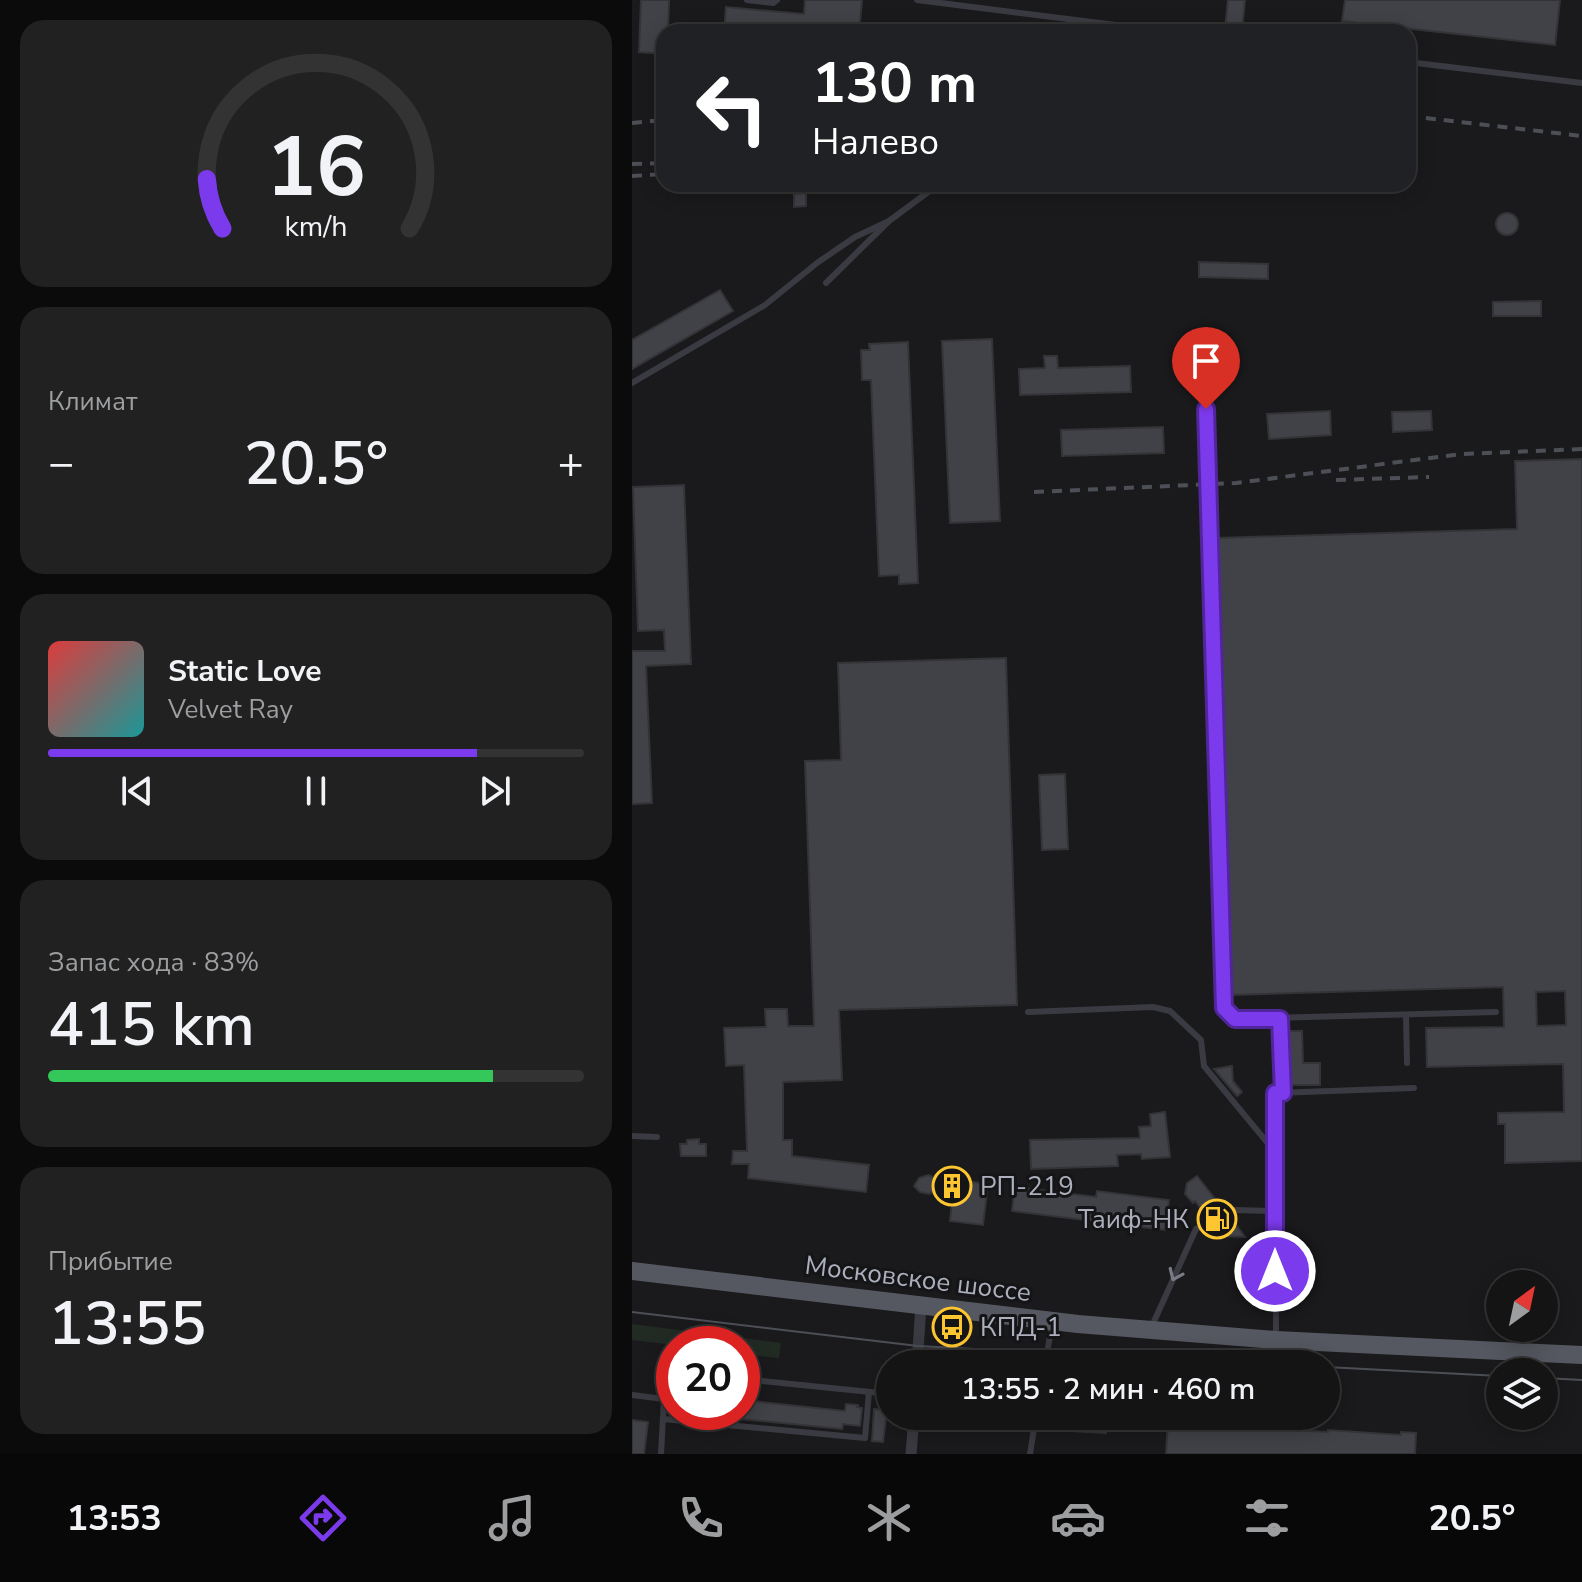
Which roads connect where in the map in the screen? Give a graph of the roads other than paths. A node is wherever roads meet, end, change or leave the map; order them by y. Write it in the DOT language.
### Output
graph roads {
  1 [pos="747,0"];
  2 [pos="777,0"];
  3 [pos="917,0"];
  4 [pos="1108,24"];
  5 [pos="1416,63"];
  6 [pos="1582,83"];
  7 [pos="928,192"];
  8 [pos="889,221"];
  9 [pos="826,283"];
  10 [pos="632,383"];
  11 [pos="1206,409"];
  12 [pos="1028,1012"];
  13 [pos="1496,1012"];
  14 [pos="1406,1015"];
  15 [pos="1280,1019"];
  16 [pos="1407,1063"];
  17 [pos="1414,1088"];
  18 [pos="1283,1093"];
  19 [pos="632,1136"];
  20 [pos="657,1137"];
  21 [pos="1275,1152"];
  22 [pos="1275,1211"];
  23 [pos="632,1271"];
  24 [pos="921,1306"];
  25 [pos="1052,1321"];
  26 [pos="1150,1330"];
  27 [pos="1276,1340"];
  28 [pos="918,1350"];
  29 [pos="1047,1350"];
  30 [pos="1582,1355"];
  31 [pos="760,1381"];
  32 [pos="869,1392"];
  33 [pos="876,1393"];
  34 [pos="632,1395"];
  35 [pos="656,1398"];
  36 [pos="760,1428"];
  37 [pos="662,1430"];
  38 [pos="913,1430"];
  39 [pos="1034,1430"];
  40 [pos="661,1454"];
  41 [pos="911,1454"];
  42 [pos="1030,1454"];
  1 -- 2 [label="lane"];
  3 -- 4 [label="lane"];
  5 -- 6 [label="lane"];
  7 -- 8 [label="lane"];
  8 -- 9 [label="lane"];
  8 -- 10 [label="lane"];
  11 -- 15 [label="lane"];
  12 -- 21 [label="lane"];
  13 -- 14 [label="lane"];
  14 -- 15 [label="lane"];
  14 -- 16 [label="lane"];
  15 -- 18 [label="lane"];
  17 -- 18 [label="lane"];
  18 -- 21 [label="lane"];
  19 -- 20 [label="lane"];
  21 -- 22 [label="lane"];
  22 -- 26 [label="lane, one-way"];
  22 -- 27 [label="lane"];
  23 -- 24 [label="main road, Московское шоссе"];
  24 -- 25 [label="main road, Московское шоссе"];
  24 -- 28 [label="street"];
  25 -- 26 [label="main road, Московское шоссе"];
  25 -- 29 [label="lane"];
  26 -- 27 [label="main road, Московское шоссе"];
  27 -- 30 [label="main road, Московское шоссе"];
  31 -- 32 [label="lane"];
  32 -- 33 [label="lane"];
  32 -- 36 [label="lane"];
  34 -- 35 [label="lane"];
  37 -- 40 [label="lane"];
  38 -- 41 [label="street"];
  39 -- 42 [label="lane"];
}
